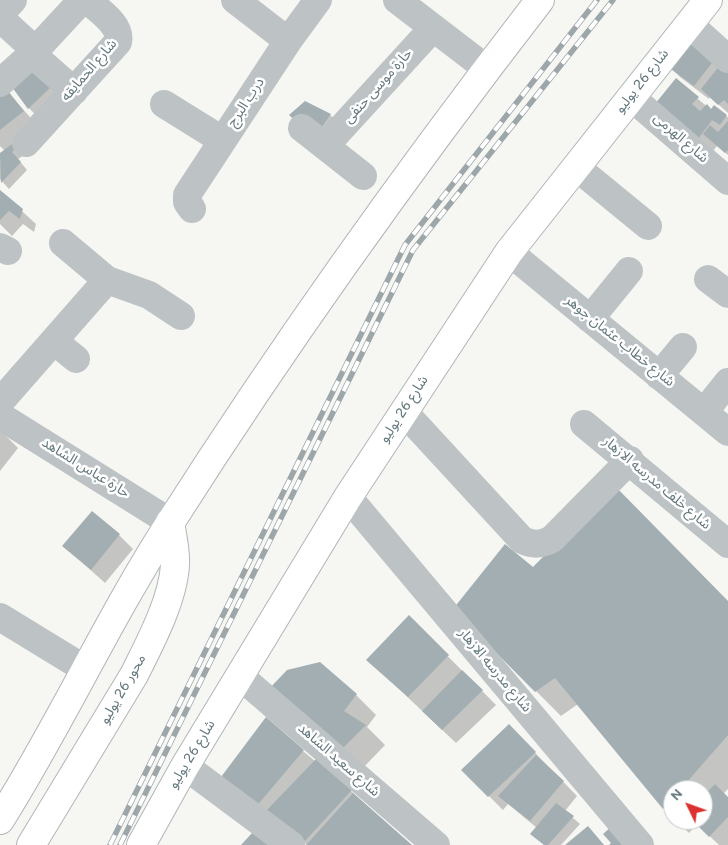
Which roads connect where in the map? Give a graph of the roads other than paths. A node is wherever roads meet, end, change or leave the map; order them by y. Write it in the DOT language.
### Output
graph roads {
  1 [pos="13,0"];
  2 [pos="82,0"];
  3 [pos="87,0"];
  4 [pos="235,0"];
  5 [pos="318,0"];
  6 [pos="397,0"];
  7 [pos="540,0"];
  8 [pos="708,0"];
  9 [pos="689,24"];
  10 [pos="433,28"];
  11 [pos="288,40"];
  12 [pos="33,52"];
  13 [pos="728,59"];
  14 [pos="486,69"];
  15 [pos="0,83"];
  16 [pos="74,91"];
  17 [pos="631,97"];
  18 [pos="164,104"];
  19 [pos="302,128"];
  20 [pos="222,140"];
  21 [pos="26,143"];
  22 [pos="326,146"];
  23 [pos="576,167"];
  24 [pos="364,176"];
  25 [pos="728,181"];
  26 [pos="192,208"];
  27 [pos="648,226"];
  28 [pos="62,243"];
  29 [pos="509,252"];
  30 [pos="628,271"];
  31 [pos="107,280"];
  32 [pos="181,316"];
  33 [pos="590,319"];
  34 [pos="54,341"];
  35 [pos="683,347"];
  36 [pos="76,359"];
  37 [pos="659,376"];
  38 [pos="728,382"];
  39 [pos="0,402"];
  40 [pos="404,412"];
  41 [pos="704,412"];
  42 [pos="0,416"];
  43 [pos="584,424"];
  44 [pos="728,432"];
  45 [pos="630,460"];
  46 [pos="348,497"];
  47 [pos="170,522"];
  48 [pos="728,544"];
  49 [pos="2,622"];
  50 [pos="85,669"];
  51 [pos="241,677"];
  52 [pos="186,766"];
  53 [pos="3,808"];
  54 [pos="32,845"];
  55 [pos="141,845"];
  56 [pos="291,845"];
  57 [pos="436,845"];
  58 [pos="640,845"];
  1 -- 12 [label="street"];
  2 -- 12 [label="street"];
  3 -- 16 [label="street, شارع الحمايقه"];
  4 -- 11 [label="street"];
  5 -- 11 [label="street, درب البرج"];
  6 -- 10 [label="street"];
  7 -- 14 [label="main road"];
  8 -- 9 [label="main road, شارع 26 يوليو"];
  9 -- 13 [label="street"];
  9 -- 17 [label="main road, شارع 26 يوليو"];
  10 -- 14 [label="street"];
  10 -- 22 [label="street, حارة موسى حنفى"];
  11 -- 20 [label="street, درب البرج"];
  12 -- 15 [label="street"];
  12 -- 16 [label="street"];
  14 -- 47 [label="main road"];
  16 -- 21 [label="street, شارع الحمايقه"];
  17 -- 23 [label="main road, شارع 26 يوليو"];
  17 -- 25 [label="street, شارع الهرمى"];
  18 -- 20 [label="street"];
  19 -- 22 [label="street"];
  20 -- 26 [label="street, درب البرج"];
  22 -- 24 [label="street"];
  23 -- 27 [label="street"];
  23 -- 29 [label="main road, شارع 26 يوليو"];
  28 -- 31 [label="street"];
  29 -- 33 [label="street, شارع خطاب عثمان جوهر"];
  29 -- 40 [label="main road, شارع 26 يوليو"];
  30 -- 33 [label="street"];
  31 -- 32 [label="street"];
  31 -- 34 [label="street"];
  33 -- 37 [label="street, شارع خطاب عثمان جوهر"];
  34 -- 36 [label="street"];
  34 -- 39 [label="street"];
  35 -- 37 [label="street"];
  37 -- 41 [label="street, شارع خطاب عثمان جوهر"];
  38 -- 41 [label="street"];
  40 -- 45 [label="street"];
  40 -- 46 [label="main road, شارع 26 يوليو"];
  41 -- 44 [label="street, شارع خطاب عثمان جوهر"];
  42 -- 47 [label="street, حارة عباس الشاهد"];
  43 -- 45 [label="street, شارع خلف مدرسه الازهار"];
  45 -- 48 [label="street, شارع خلف مدرسه الازهار"];
  46 -- 51 [label="main road, شارع 26 يوليو"];
  46 -- 58 [label="street, شارع مدرسه الازهار"];
  47 -- 50 [label="main road"];
  47 -- 54 [label="main road, محور 26 يوليو"];
  49 -- 50 [label="street"];
  50 -- 53 [label="main road"];
  51 -- 52 [label="main road, شارع 26 يوليو"];
  51 -- 57 [label="street, شارع سعيد الشاهد"];
  52 -- 55 [label="main road, شارع 26 يوليو"];
  52 -- 56 [label="street"];
}
